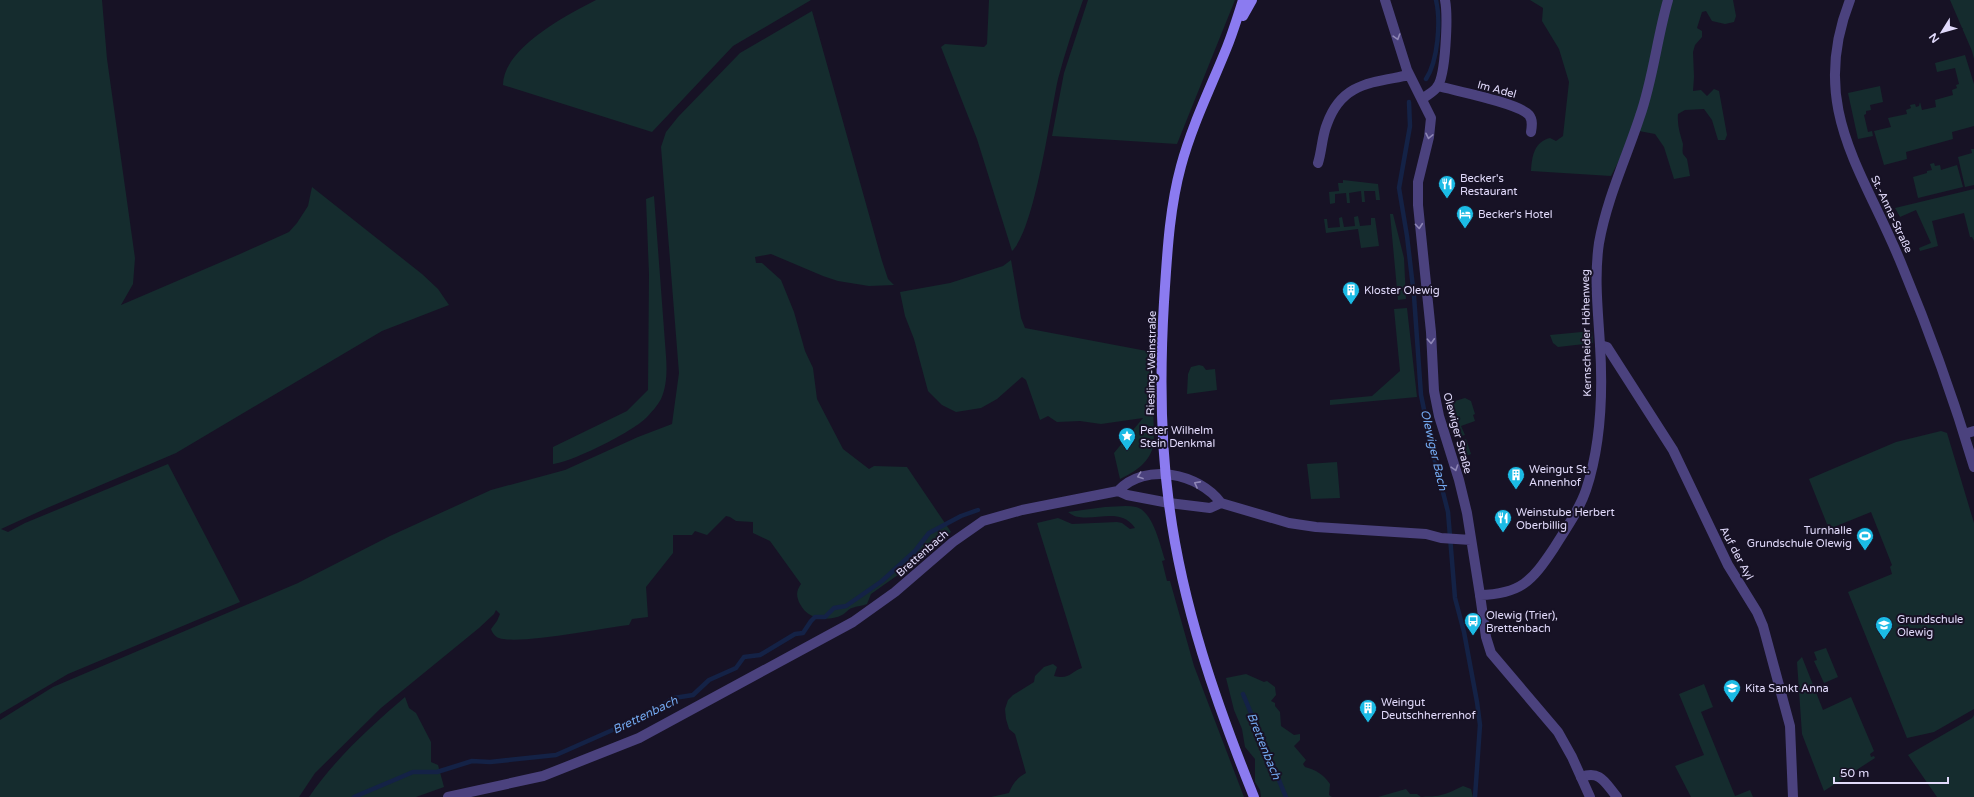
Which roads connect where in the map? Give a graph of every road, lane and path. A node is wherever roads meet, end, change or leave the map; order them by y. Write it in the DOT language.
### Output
graph roads {
  1 [pos="1243,0"];
  2 [pos="1252,0"];
  3 [pos="1385,0"];
  4 [pos="1445,0"];
  5 [pos="1668,0"];
  6 [pos="1850,0"];
  7 [pos="1228,45"];
  8 [pos="1409,75"];
  9 [pos="1438,86"];
  10 [pos="1422,99"];
  11 [pos="1531,132"];
  12 [pos="1318,163"];
  13 [pos="1600,345"];
  14 [pos="1969,433"];
  15 [pos="1974,467"];
  16 [pos="1166,474"];
  17 [pos="1118,491"];
  18 [pos="1169,503"];
  19 [pos="1221,503"];
  20 [pos="1471,540"];
  21 [pos="1480,595"];
  22 [pos="1581,777"];
  23 [pos="448,797"];
  24 [pos="1254,797"];
  25 [pos="1590,797"];
  26 [pos="1617,797"];
  27 [pos="1793,797"];
  1 -- 7 [label="main road, Riesling-Weinstraße"];
  2 -- 7 [label="main road, Riesling-Weinstraße"];
  3 -- 8 [label="street, Olewiger Straße, one-way"];
  4 -- 9 [label="street"];
  5 -- 13 [label="street, Kernscheider Höhenweg"];
  6 -- 14 [label="street, St.-Anna-Straße"];
  7 -- 16 [label="main road, Riesling-Weinstraße"];
  8 -- 10 [label="street, Olewiger Straße"];
  8 -- 12 [label="street"];
  9 -- 10 [label="street"];
  9 -- 11 [label="street, Im Adel"];
  10 -- 20 [label="street, Olewiger Straße, one-way"];
  13 -- 21 [label="street, Kernscheider Höhenweg"];
  13 -- 27 [label="street, Auf der Ayl"];
  14 -- 15 [label="street, St.-Anna-Straße"];
  16 -- 17 [label="street, Brettenbach, one-way"];
  16 -- 18 [label="main road, Riesling-Weinstraße"];
  19 -- 16 [label="street, Brettenbach, one-way"];
  17 -- 18 [label="street, Brettenbach"];
  17 -- 23 [label="street, Brettenbach"];
  18 -- 19 [label="street, Brettenbach"];
  18 -- 24 [label="main road, Riesling-Weinstraße"];
  19 -- 20 [label="street, Brettenbach"];
  20 -- 21 [label="street, Olewiger Straße"];
  21 -- 22 [label="street, Olewiger Straße"];
  22 -- 25 [label="street, Olewiger Straße"];
  22 -- 26 [label="street"];
}
